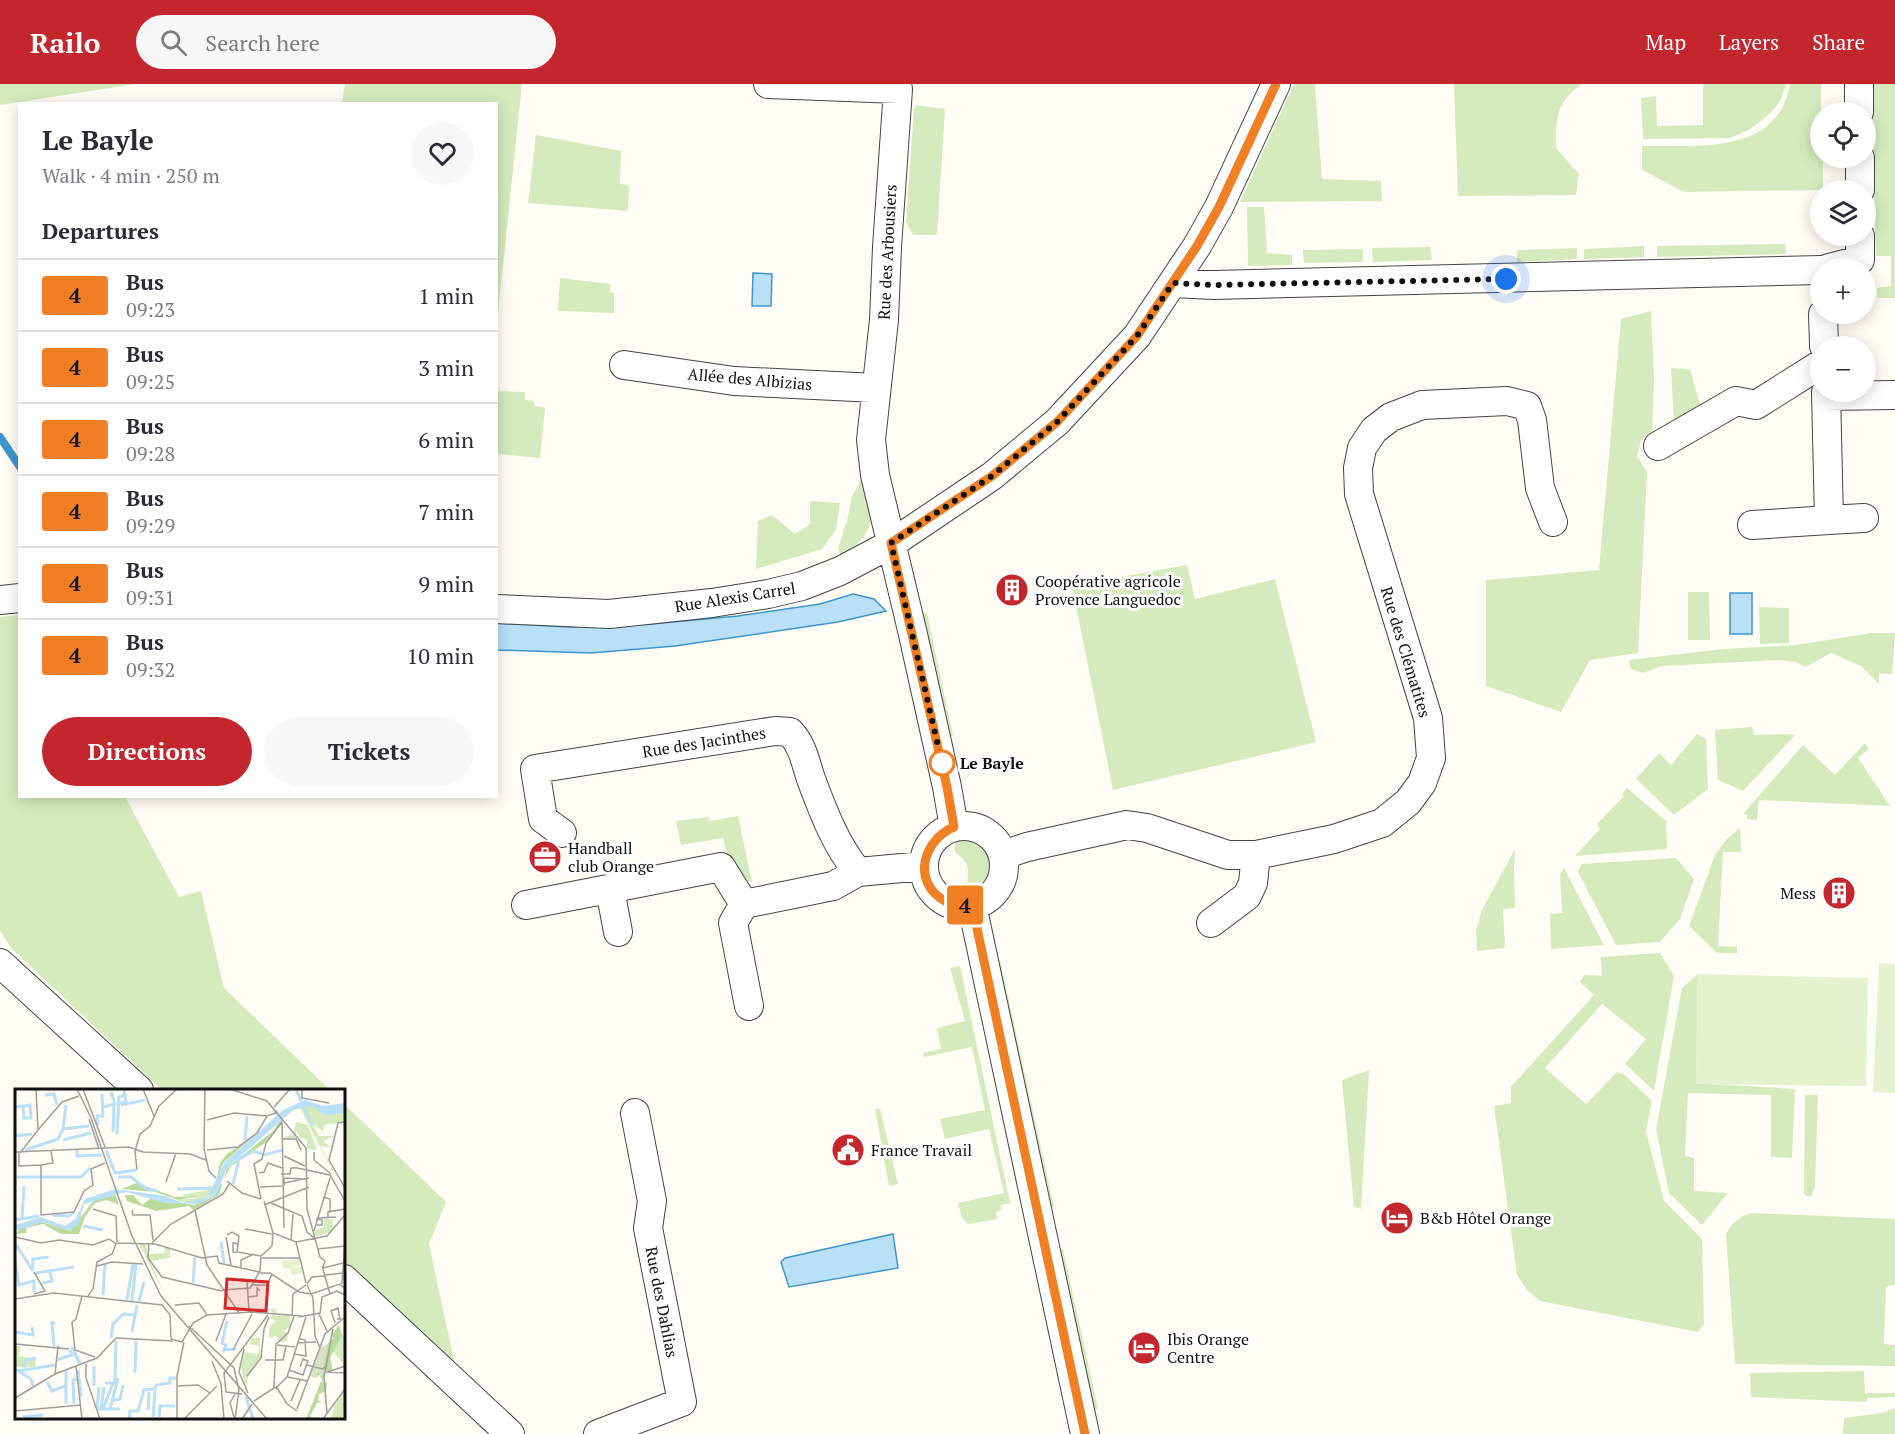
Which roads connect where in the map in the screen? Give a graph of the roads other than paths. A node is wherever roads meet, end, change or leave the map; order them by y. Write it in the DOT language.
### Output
graph roads {
  1 [pos="768,84"];
  2 [pos="1276,84"];
  3 [pos="1859,84"];
  4 [pos="1860,102"];
  5 [pos="1810,270"];
  6 [pos="1173,283"];
  7 [pos="624,365"];
  8 [pos="1810,371"];
  9 [pos="876,388"];
  10 [pos="1876,395"];
  11 [pos="1895,395"];
  12 [pos="1826,402"];
  13 [pos="1658,446"];
  14 [pos="1864,518"];
  15 [pos="1828,520"];
  16 [pos="1553,522"];
  17 [pos="1752,525"];
  18 [pos="891,543"];
  19 [pos="18,598"];
  20 [pos="0,600"];
  21 [pos="498,609"];
  22 [pos="954,827"];
  23 [pos="562,833"];
  24 [pos="1003,855"];
  25 [pos="1256,855"];
  26 [pos="924,866"];
  27 [pos="858,872"];
  28 [pos="610,889"];
  29 [pos="744,904"];
  30 [pos="526,905"];
  31 [pos="972,905"];
  32 [pos="1211,922"];
  33 [pos="618,932"];
  34 [pos="0,963"];
  35 [pos="749,1006"];
  36 [pos="138,1089"];
  37 [pos="635,1113"];
  38 [pos="345,1280"];
  39 [pos="510,1434"];
  40 [pos="598,1434"];
  41 [pos="1085,1434"];
  1 -- 9 [label="street, Rue des Arbousiers"];
  2 -- 6 [label="street, Rue Alexis Carrel"];
  3 -- 4 [label="street"];
  5 -- 6 [label="street"];
  6 -- 18 [label="street, Rue Alexis Carrel"];
  7 -- 9 [label="street, Allée des Albizias"];
  8 -- 13 [label="street"];
  9 -- 18 [label="street, Rue des Arbousiers"];
  10 -- 11 [label="street"];
  12 -- 15 [label="street"];
  14 -- 15 [label="street"];
  15 -- 17 [label="street"];
  16 -- 25 [label="street, Rue des Clématites"];
  18 -- 21 [label="street, Rue Alexis Carrel"];
  18 -- 22 [label="street, Rue des Arbousiers"];
  19 -- 20 [label="street"];
  22 -- 24 [label="street"];
  22 -- 26 [label="street"];
  23 -- 27 [label="street, Rue des Jacinthes"];
  24 -- 25 [label="street, Rue des Clématites"];
  24 -- 31 [label="street"];
  25 -- 32 [label="street"];
  26 -- 27 [label="street"];
  26 -- 31 [label="street"];
  27 -- 29 [label="street"];
  28 -- 29 [label="street"];
  28 -- 30 [label="street"];
  28 -- 33 [label="street"];
  29 -- 35 [label="street"];
  31 -- 41 [label="street"];
  34 -- 36 [label="street"];
  37 -- 40 [label="street, Rue des Dahlias"];
  38 -- 39 [label="street"];
}
